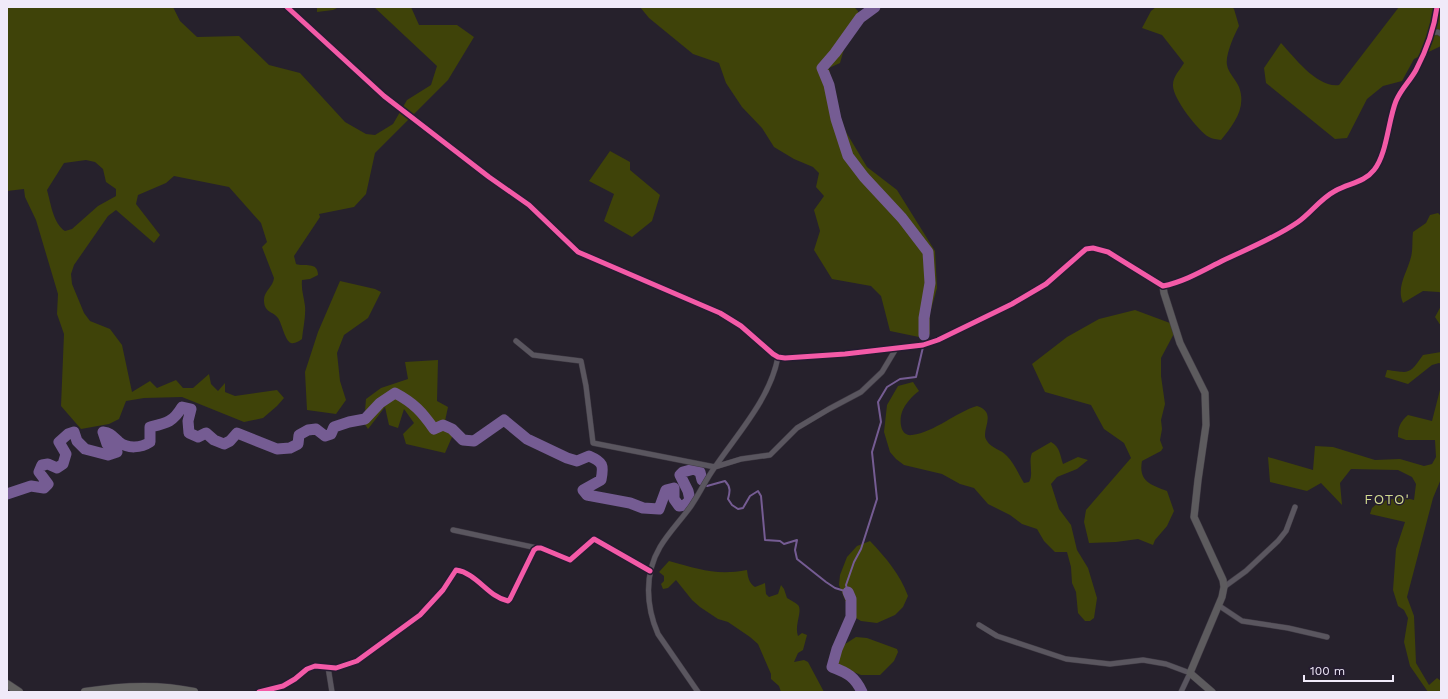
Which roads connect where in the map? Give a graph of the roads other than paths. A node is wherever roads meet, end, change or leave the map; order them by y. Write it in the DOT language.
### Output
graph roads {
  1 [pos="287,7"];
  2 [pos="1437,7"];
  3 [pos="1430,33"];
  4 [pos="1441,34"];
  5 [pos="1163,286"];
  6 [pos="516,341"];
  7 [pos="897,347"];
  8 [pos="778,357"];
  9 [pos="715,467"];
  10 [pos="1295,507"];
  11 [pos="453,530"];
  12 [pos="537,548"];
  13 [pos="650,571"];
  14 [pos="1224,587"];
  15 [pos="1218,605"];
  16 [pos="979,625"];
  17 [pos="1327,637"];
  18 [pos="328,667"];
  19 [pos="1190,673"];
  20 [pos="7,684"];
  21 [pos="126,689"];
  22 [pos="18,692"];
  23 [pos="85,692"];
  24 [pos="194,692"];
  25 [pos="259,692"];
  26 [pos="332,692"];
  27 [pos="698,692"];
  28 [pos="1181,692"];
  29 [pos="1212,692"];
  1 -- 8 [label="street"];
  2 -- 3 [label="street"];
  3 -- 4 [label="street"];
  3 -- 5 [label="street"];
  5 -- 7 [label="street"];
  5 -- 14 [label="street"];
  6 -- 9 [label="street"];
  7 -- 8 [label="street"];
  7 -- 9 [label="street"];
  8 -- 9 [label="street"];
  9 -- 13 [label="street"];
  10 -- 14 [label="street"];
  11 -- 12 [label="street"];
  12 -- 13 [label="street"];
  12 -- 18 [label="street"];
  13 -- 27 [label="street"];
  14 -- 15 [label="street"];
  15 -- 17 [label="street"];
  15 -- 19 [label="street"];
  16 -- 19 [label="street"];
  18 -- 25 [label="street"];
  18 -- 26 [label="street"];
  19 -- 28 [label="street"];
  19 -- 29 [label="street"];
  20 -- 22 [label="main road"];
  21 -- 23 [label="main road"];
  21 -- 24 [label="main road"];
}
